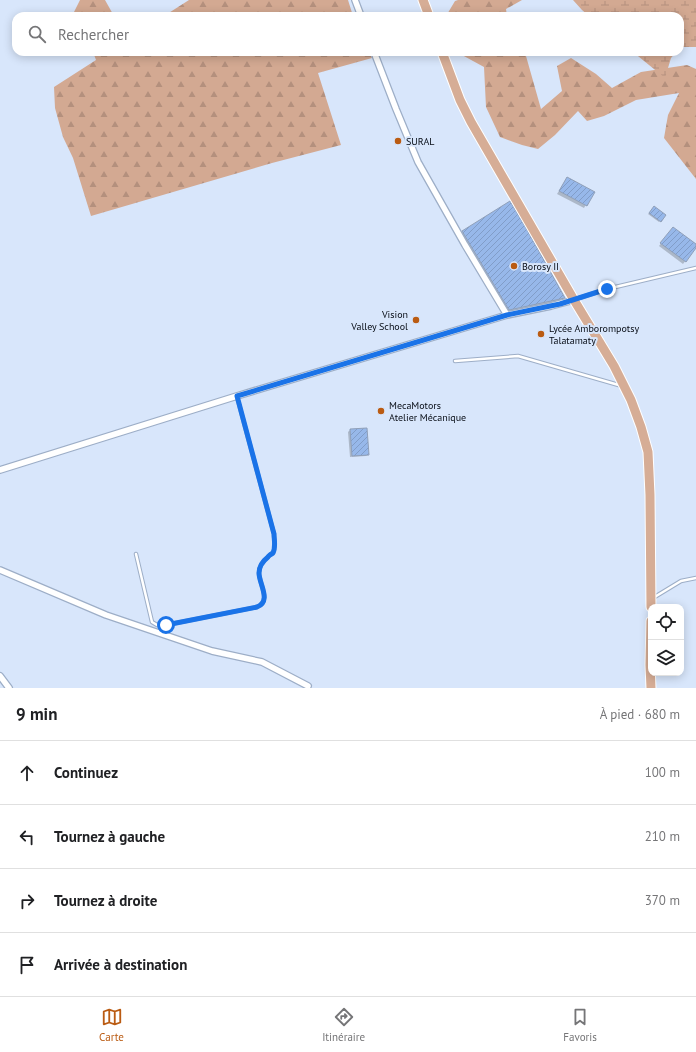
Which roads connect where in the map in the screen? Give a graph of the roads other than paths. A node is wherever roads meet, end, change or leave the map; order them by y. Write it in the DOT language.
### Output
graph roads {
  1 [pos="355,0"];
  2 [pos="423,0"];
  3 [pos="360,12"];
  4 [pos="428,12"];
  5 [pos="376,56"];
  6 [pos="444,56"];
  7 [pos="696,268"];
  8 [pos="574,300"];
  9 [pos="507,315"];
  10 [pos="455,361"];
  11 [pos="624,387"];
  12 [pos="237,396"];
  13 [pos="0,470"];
  14 [pos="136,554"];
  15 [pos="0,570"];
  16 [pos="696,578"];
  17 [pos="651,603"];
  18 [pos="651,640"];
  19 [pos="0,676"];
  20 [pos="308,686"];
  21 [pos="9,688"];
  22 [pos="651,688"];
  1 -- 3 [label="street"];
  2 -- 4 [label="main road"];
  5 -- 9 [label="street"];
  6 -- 8 [label="main road"];
  7 -- 8 [label="lane"];
  8 -- 9 [label="street"];
  8 -- 11 [label="main road"];
  9 -- 12 [label="street"];
  10 -- 11 [label="lane"];
  11 -- 17 [label="main road"];
  12 -- 13 [label="street"];
  12 -- 14 [label="lane"];
  15 -- 20 [label="street"];
  16 -- 17 [label="lane"];
  18 -- 22 [label="main road"];
  19 -- 21 [label="street"];
}
